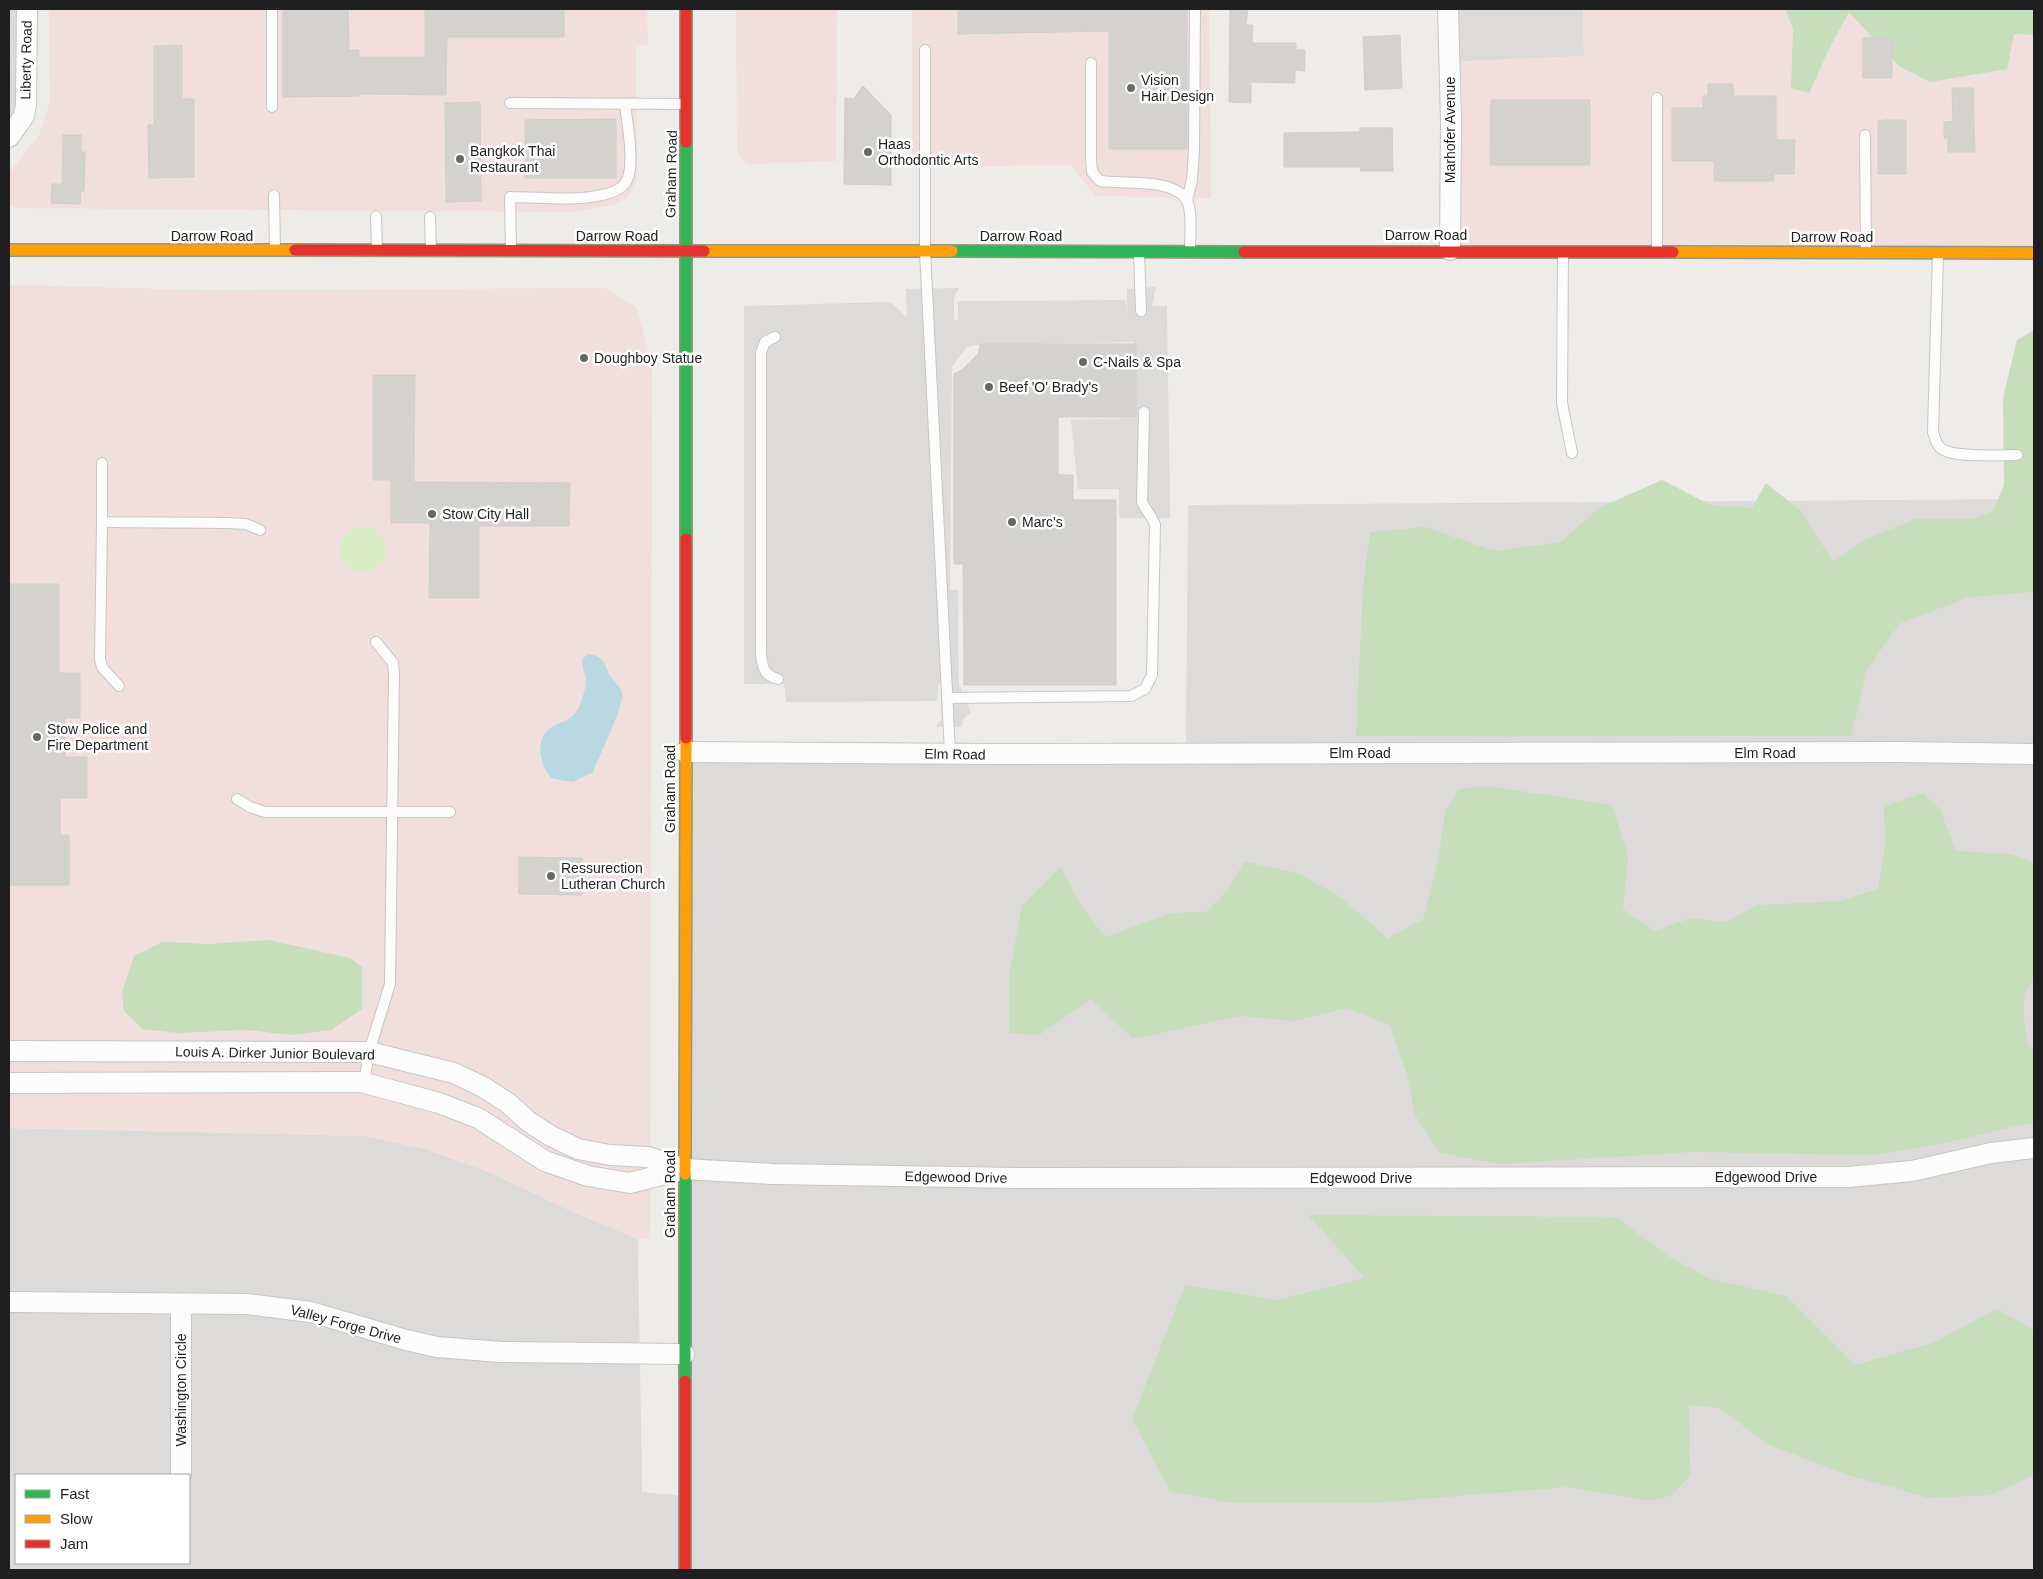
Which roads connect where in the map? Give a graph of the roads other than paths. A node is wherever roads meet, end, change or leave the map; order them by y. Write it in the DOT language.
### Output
graph roads {
  1 [pos="27,9"];
  2 [pos="272,9"];
  3 [pos="686,9"];
  4 [pos="1195,9"];
  5 [pos="1448,9"];
  6 [pos="925,50"];
  7 [pos="1091,62"];
  8 [pos="1657,98"];
  9 [pos="510,103"];
  10 [pos="625,104"];
  11 [pos="687,104"];
  12 [pos="272,107"];
  13 [pos="1865,135"];
  14 [pos="9,137"];
  15 [pos="274,195"];
  16 [pos="1187,200"];
  17 [pos="376,216"];
  18 [pos="430,217"];
  19 [pos="9,250"];
  20 [pos="1450,250"];
  21 [pos="275,251"];
  22 [pos="377,251"];
  23 [pos="431,251"];
  24 [pos="511,251"];
  25 [pos="925,251"];
  26 [pos="1139,251"];
  27 [pos="1190,251"];
  28 [pos="1563,251"];
  29 [pos="1657,251"];
  30 [pos="685,252"];
  31 [pos="1866,252"];
  32 [pos="1938,253"];
  33 [pos="2034,253"];
  34 [pos="1142,311"];
  35 [pos="775,336"];
  36 [pos="1144,412"];
  37 [pos="1572,453"];
  38 [pos="2017,455"];
  39 [pos="102,463"];
  40 [pos="102,522"];
  41 [pos="260,530"];
  42 [pos="376,642"];
  43 [pos="778,679"];
  44 [pos="119,686"];
  45 [pos="947,698"];
  46 [pos="685,752"];
  47 [pos="950,753"];
  48 [pos="2034,754"];
  49 [pos="236,799"];
  50 [pos="450,812"];
  51 [pos="393,813"];
  52 [pos="9,1051"];
  53 [pos="369,1052"];
  54 [pos="9,1083"];
  55 [pos="364,1083"];
  56 [pos="2034,1148"];
  57 [pos="685,1169"];
  58 [pos="9,1302"];
  59 [pos="181,1304"];
  60 [pos="684,1354"];
  61 [pos="181,1474"];
  62 [pos="684,1570"];
  1 -- 14 [label="street, Liberty Road"];
  2 -- 12 [label="lane"];
  3 -- 11 [label="main road, Graham Road"];
  4 -- 16 [label="lane"];
  5 -- 20 [label="street, Marhofer Avenue"];
  6 -- 25 [label="lane"];
  7 -- 16 [label="lane"];
  8 -- 29 [label="lane"];
  9 -- 10 [label="lane"];
  10 -- 11 [label="lane"];
  10 -- 24 [label="lane"];
  11 -- 30 [label="main road, Graham Road"];
  13 -- 31 [label="lane"];
  15 -- 21 [label="lane"];
  16 -- 27 [label="lane"];
  17 -- 22 [label="lane"];
  18 -- 23 [label="lane"];
  19 -- 21 [label="main road, Darrow Road"];
  20 -- 27 [label="main road, Darrow Road"];
  20 -- 28 [label="main road, Darrow Road"];
  21 -- 22 [label="main road, Darrow Road"];
  22 -- 23 [label="main road, Darrow Road"];
  23 -- 24 [label="main road, Darrow Road"];
  24 -- 30 [label="main road, Darrow Road"];
  25 -- 26 [label="main road, Darrow Road"];
  25 -- 30 [label="main road, Darrow Road"];
  25 -- 45 [label="lane"];
  26 -- 27 [label="main road, Darrow Road"];
  26 -- 34 [label="lane"];
  28 -- 29 [label="main road, Darrow Road"];
  28 -- 37 [label="lane"];
  29 -- 31 [label="main road, Darrow Road"];
  30 -- 46 [label="main road, Graham Road"];
  31 -- 32 [label="main road, Darrow Road"];
  32 -- 33 [label="main road, Darrow Road"];
  32 -- 38 [label="lane"];
  35 -- 43 [label="lane"];
  36 -- 45 [label="lane"];
  39 -- 40 [label="lane"];
  40 -- 41 [label="lane"];
  40 -- 44 [label="lane"];
  42 -- 51 [label="lane"];
  45 -- 47 [label="lane"];
  46 -- 47 [label="street, Elm Road"];
  46 -- 57 [label="main road, Graham Road"];
  47 -- 48 [label="street, Elm Road"];
  49 -- 51 [label="lane"];
  50 -- 51 [label="lane"];
  51 -- 53 [label="lane"];
  52 -- 53 [label="street, Louis A. Dirker Junior Boulevard"];
  53 -- 55 [label="lane"];
  53 -- 57 [label="street, Louis A. Dirker Junior Boulevard"];
  54 -- 55 [label="street, Louis A. Dirker Junior Boulevard"];
  55 -- 57 [label="street, Louis A. Dirker Junior Boulevard"];
  56 -- 57 [label="street, Edgewood Drive"];
  57 -- 60 [label="main road, Graham Road"];
  58 -- 59 [label="street, Valley Forge Drive"];
  59 -- 60 [label="street, Valley Forge Drive"];
  59 -- 61 [label="street, Washington Circle"];
  60 -- 62 [label="main road, Graham Road"];
}
